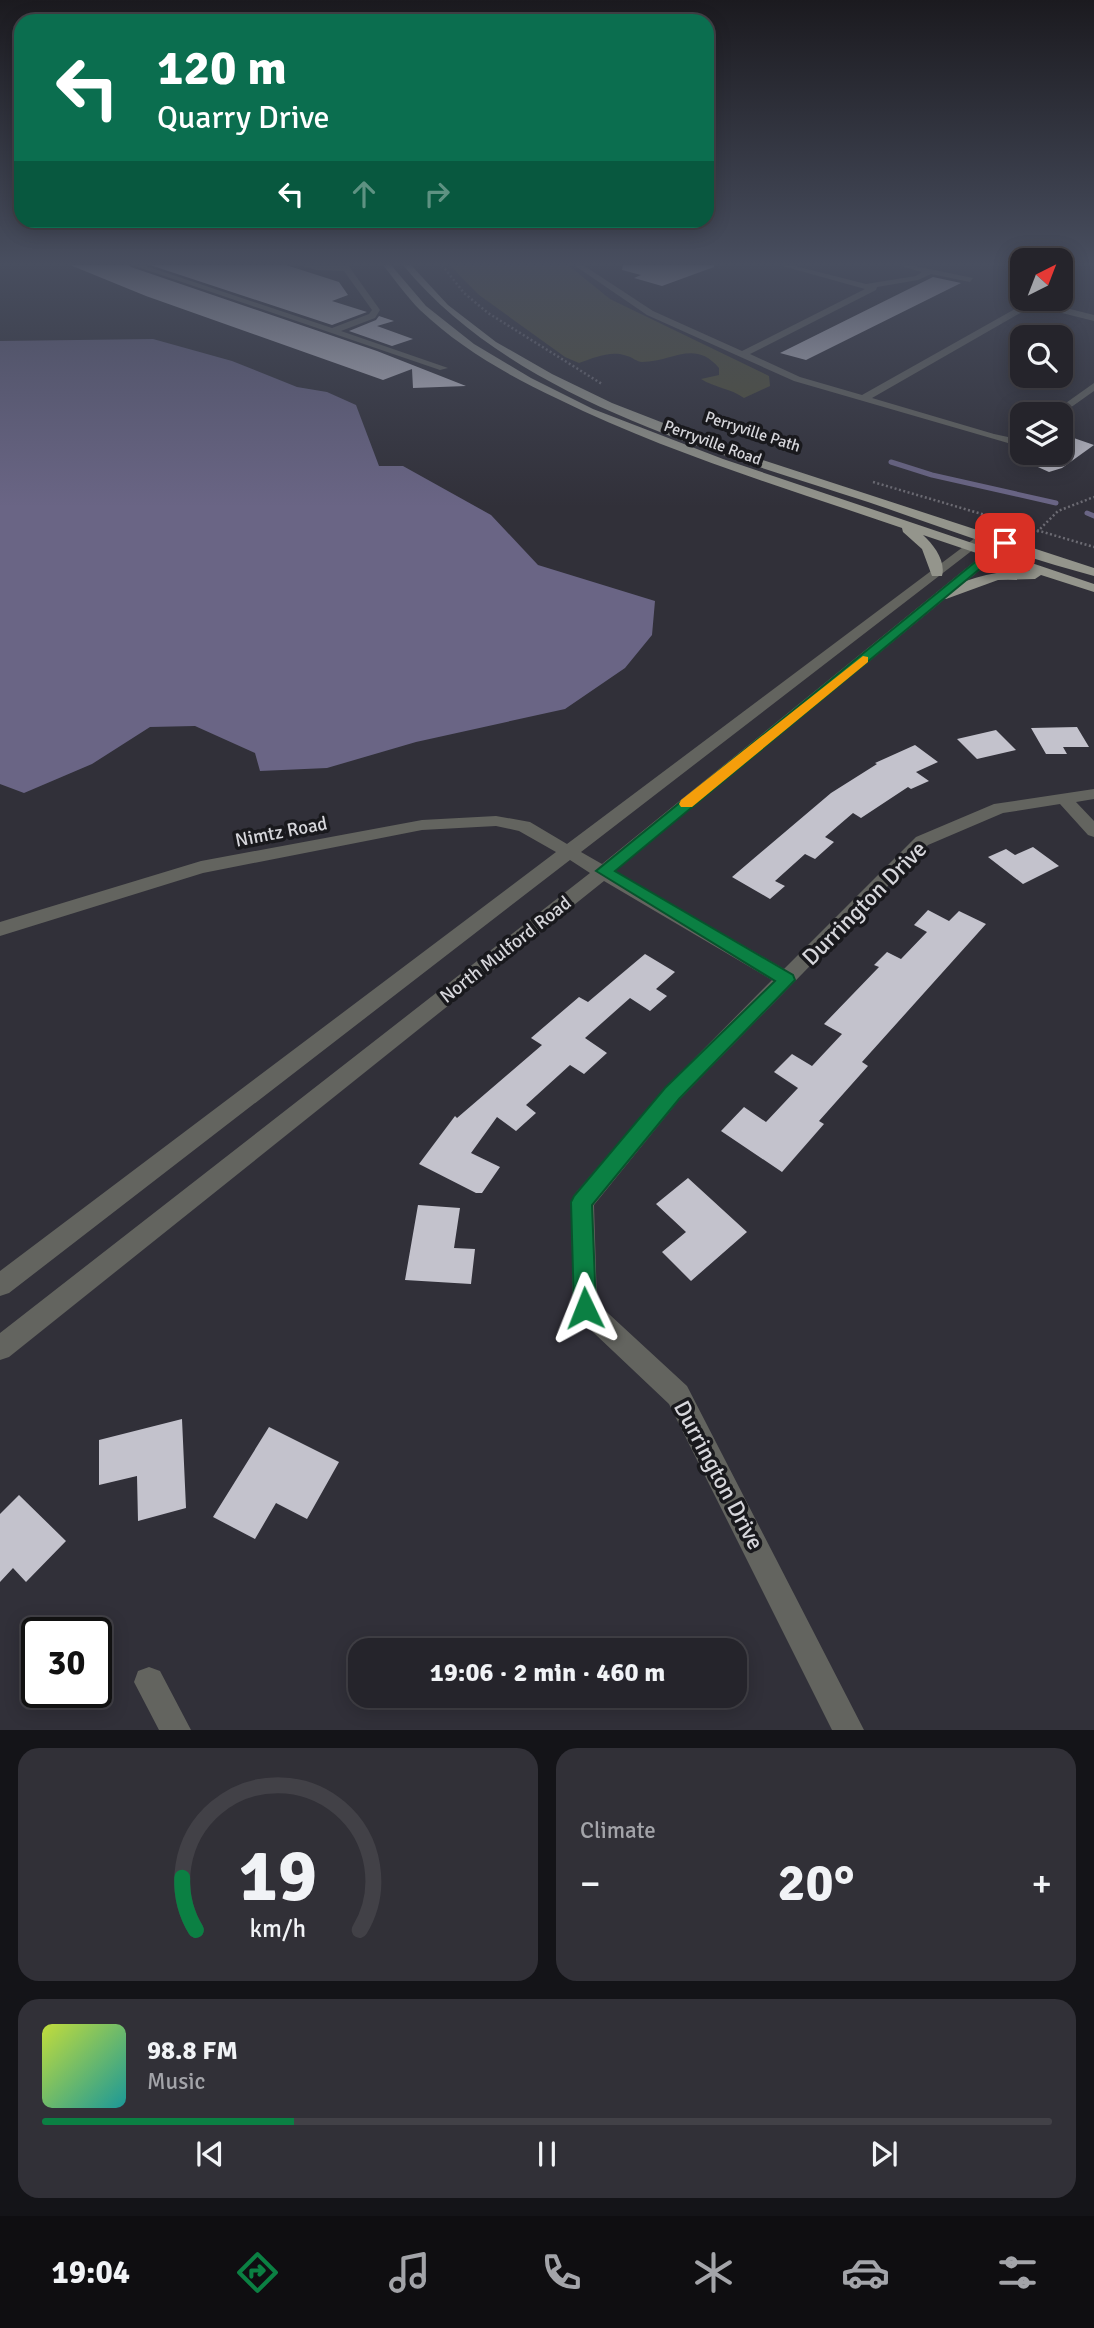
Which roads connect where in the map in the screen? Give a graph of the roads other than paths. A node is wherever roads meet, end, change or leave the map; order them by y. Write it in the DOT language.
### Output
graph roads {
  1 [pos="379,346"];
  2 [pos="471,346"];
  3 [pos="499,346"];
  4 [pos="724,346"];
  5 [pos="759,346"];
  6 [pos="957,346"];
  7 [pos="743,354"];
  8 [pos="443,368"];
  9 [pos="1094,386"];
  10 [pos="865,398"];
  11 [pos="1072,402"];
  12 [pos="1010,440"];
  13 [pos="889,519"];
  14 [pos="977,541"];
  15 [pos="1005,543"];
  16 [pos="992,554"];
  17 [pos="1094,572"];
  18 [pos="937,573"];
  19 [pos="1088,586"];
  20 [pos="941,596"];
  21 [pos="1094,794"];
  22 [pos="1063,798"];
  23 [pos="1094,831"];
  24 [pos="570,852"];
  25 [pos="604,871"];
  26 [pos="0,929"];
  27 [pos="787,980"];
  28 [pos="0,1285"];
  29 [pos="0,1348"];
  30 [pos="149,1682"];
  31 [pos="176,1730"];
  32 [pos="849,1730"];
  1 -- 8 [label="street"];
  2 -- 13 [label="main road, Perryville Road"];
  3 -- 14 [label="main road, Perryville Road"];
  4 -- 7 [label="street"];
  5 -- 7 [label="street"];
  6 -- 10 [label="street"];
  7 -- 10 [label="street"];
  9 -- 11 [label="street"];
  10 -- 12 [label="street"];
  13 -- 14 [label="main road, Perryville Road"];
  13 -- 18 [label="main road"];
  14 -- 15 [label="main road, Perryville Road"];
  14 -- 16 [label="main road, Perryville Road"];
  14 -- 18 [label="street, North Mulford Road"];
  15 -- 16 [label="street, North Mulford Road"];
  15 -- 17 [label="main road, Perryville Road"];
  16 -- 19 [label="main road, Perryville Road"];
  16 -- 20 [label="street, North Mulford Road"];
  18 -- 24 [label="street, North Mulford Road"];
  19 -- 20 [label="main road"];
  20 -- 25 [label="street, North Mulford Road"];
  21 -- 22 [label="street, Durrington Drive"];
  22 -- 23 [label="street"];
  22 -- 27 [label="street, Durrington Drive"];
  24 -- 25 [label="street, Nimtz Road"];
  24 -- 26 [label="street, Nimtz Road"];
  24 -- 28 [label="street, North Mulford Road"];
  25 -- 27 [label="street, Nimtz Road"];
  25 -- 29 [label="street, North Mulford Road"];
  27 -- 32 [label="street, Durrington Drive"];
  30 -- 31 [label="street"];
}
